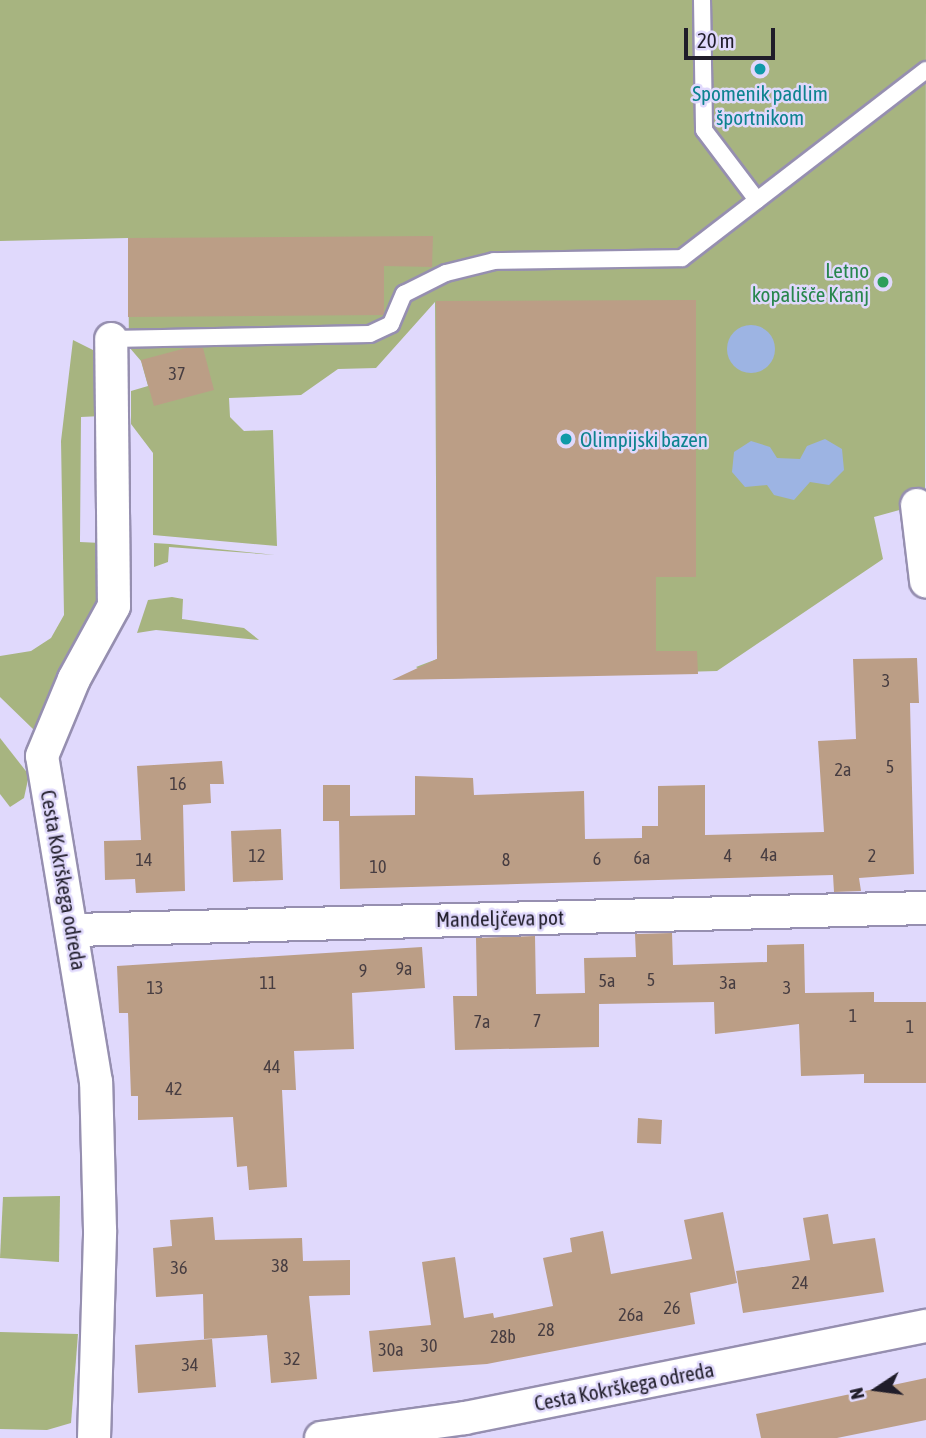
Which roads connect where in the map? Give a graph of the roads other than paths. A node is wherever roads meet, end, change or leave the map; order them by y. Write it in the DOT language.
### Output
graph roads {
  1 [pos="702,0"];
  2 [pos="926,70"];
  3 [pos="757,200"];
  4 [pos="111,339"];
  5 [pos="916,505"];
  6 [pos="926,581"];
  7 [pos="926,908"];
  8 [pos="74,930"];
  9 [pos="926,1326"];
  10 [pos="94,1438"];
  11 [pos="321,1438"];
  1 -- 3 [label="lane"];
  2 -- 3 [label="lane"];
  3 -- 4 [label="lane"];
  4 -- 8 [label="street, Cesta Kokrškega odreda"];
  5 -- 6 [label="street"];
  7 -- 8 [label="street, Mandeljčeva pot"];
  8 -- 10 [label="street, Cesta Kokrškega odreda"];
  9 -- 11 [label="street, Cesta Kokrškega odreda"];
}
